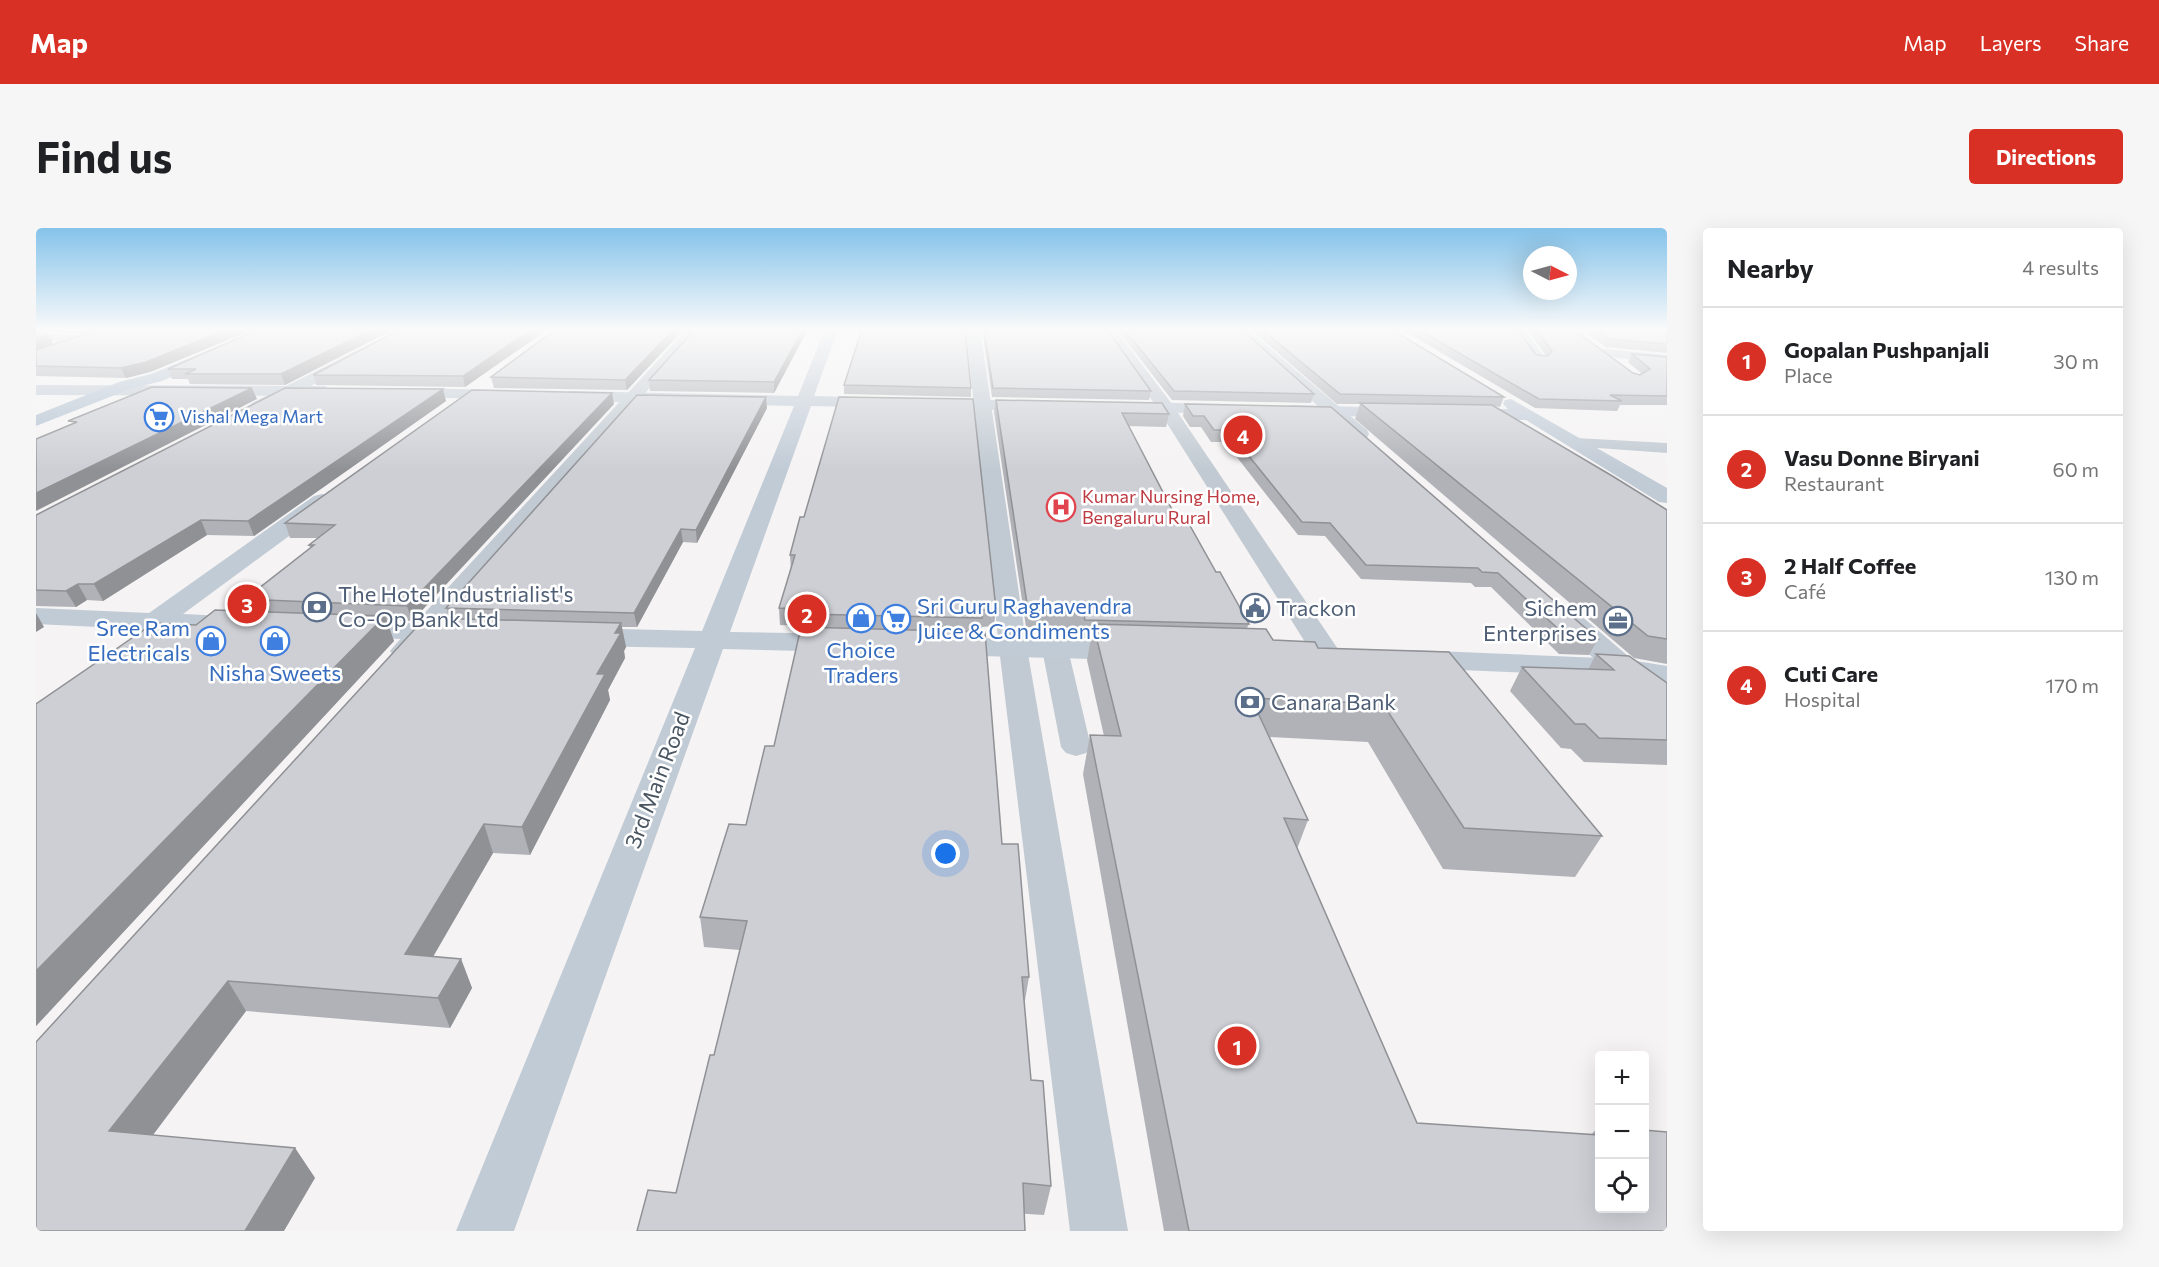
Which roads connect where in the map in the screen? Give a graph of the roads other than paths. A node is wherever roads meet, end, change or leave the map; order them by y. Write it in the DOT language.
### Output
graph roads {
  1 [pos="173,376"];
  2 [pos="320,376"];
  3 [pos="497,376"];
  4 [pos="654,376"];
  5 [pos="814,376"];
  6 [pos="979,376"];
  7 [pos="1142,376"];
  8 [pos="1293,376"];
  9 [pos="36,383"];
  10 [pos="156,384"];
  11 [pos="126,389"];
  12 [pos="36,390"];
  13 [pos="290,391"];
  14 [pos="108,392"];
  15 [pos="346,392"];
  16 [pos="380,393"];
  17 [pos="471,394"];
  18 [pos="529,396"];
  19 [pos="552,396"];
  20 [pos="1499,397"];
  21 [pos="634,398"];
  22 [pos="804,401"];
  23 [pos="983,404"];
  24 [pos="1052,406"];
  25 [pos="1109,407"];
  26 [pos="1166,408"];
  27 [pos="1250,410"];
  28 [pos="1274,410"];
  29 [pos="1333,411"];
  30 [pos="1414,413"];
  31 [pos="1448,414"];
  32 [pos="442,415"];
  33 [pos="1530,415"];
  34 [pos="242,416"];
  35 [pos="36,421"];
  36 [pos="36,430"];
  37 [pos="1576,443"];
  38 [pos="1667,448"];
  39 [pos="1377,450"];
  40 [pos="337,490"];
  41 [pos="1667,497"];
  42 [pos="1544,598"];
  43 [pos="36,616"];
  44 [pos="156,621"];
  45 [pos="270,626"];
  46 [pos="317,628"];
  47 [pos="422,632"];
  48 [pos="480,634"];
  49 [pos="549,636"];
  50 [pos="710,640"];
  51 [pos="128,641"];
  52 [pos="862,644"];
  53 [pos="920,645"];
  54 [pos="1013,648"];
  55 [pos="1055,649"];
  56 [pos="1161,651"];
  57 [pos="1292,655"];
  58 [pos="1339,656"];
  59 [pos="1386,658"];
  60 [pos="1667,666"];
  61 [pos="1624,668"];
  62 [pos="1667,675"];
  63 [pos="382,676"];
  64 [pos="1667,700"];
  65 [pos="1076,747"];
  66 [pos="485,1231"];
  67 [pos="1099,1231"];
  1 -- 10 [label="main road"];
  2 -- 13 [label="street"];
  3 -- 17 [label="main road"];
  4 -- 21 [label="street"];
  5 -- 22 [label="main road, 3rd Main Road"];
  6 -- 23 [label="street"];
  7 -- 26 [label="street"];
  8 -- 29 [label="street"];
  9 -- 11 [label="main road"];
  10 -- 11 [label="main road"];
  10 -- 13 [label="main road"];
  11 -- 14 [label="main road"];
  11 -- 36 [label="main road"];
  12 -- 14 [label="main road"];
  13 -- 15 [label="main road"];
  13 -- 34 [label="street"];
  14 -- 35 [label="main road"];
  16 -- 17 [label="main road"];
  17 -- 18 [label="main road"];
  17 -- 32 [label="main road"];
  19 -- 21 [label="main road"];
  20 -- 33 [label="main road"];
  21 -- 22 [label="main road"];
  21 -- 47 [label="street"];
  22 -- 23 [label="main road"];
  22 -- 50 [label="main road, 3rd Main Road"];
  23 -- 24 [label="main road"];
  23 -- 54 [label="street"];
  25 -- 26 [label="main road"];
  26 -- 27 [label="main road"];
  26 -- 58 [label="street"];
  28 -- 29 [label="main road"];
  29 -- 30 [label="main road"];
  29 -- 39 [label="street"];
  31 -- 33 [label="main road"];
  33 -- 37 [label="main road"];
  37 -- 38 [label="lane"];
  37 -- 41 [label="main road"];
  40 -- 44 [label="main road"];
  42 -- 61 [label="street"];
  43 -- 44 [label="main road"];
  44 -- 45 [label="main road"];
  44 -- 51 [label="main road"];
  46 -- 47 [label="main road"];
  47 -- 48 [label="main road"];
  47 -- 63 [label="street"];
  49 -- 50 [label="main road"];
  50 -- 52 [label="main road"];
  50 -- 66 [label="main road, 3rd Main Road"];
  53 -- 54 [label="main road"];
  54 -- 55 [label="main road"];
  54 -- 67 [label="street"];
  55 -- 56 [label="main road"];
  55 -- 65 [label="lane"];
  57 -- 58 [label="main road"];
  59 -- 61 [label="main road"];
  60 -- 61 [label="main road"];
  61 -- 62 [label="main road"];
  61 -- 64 [label="street"];
}
